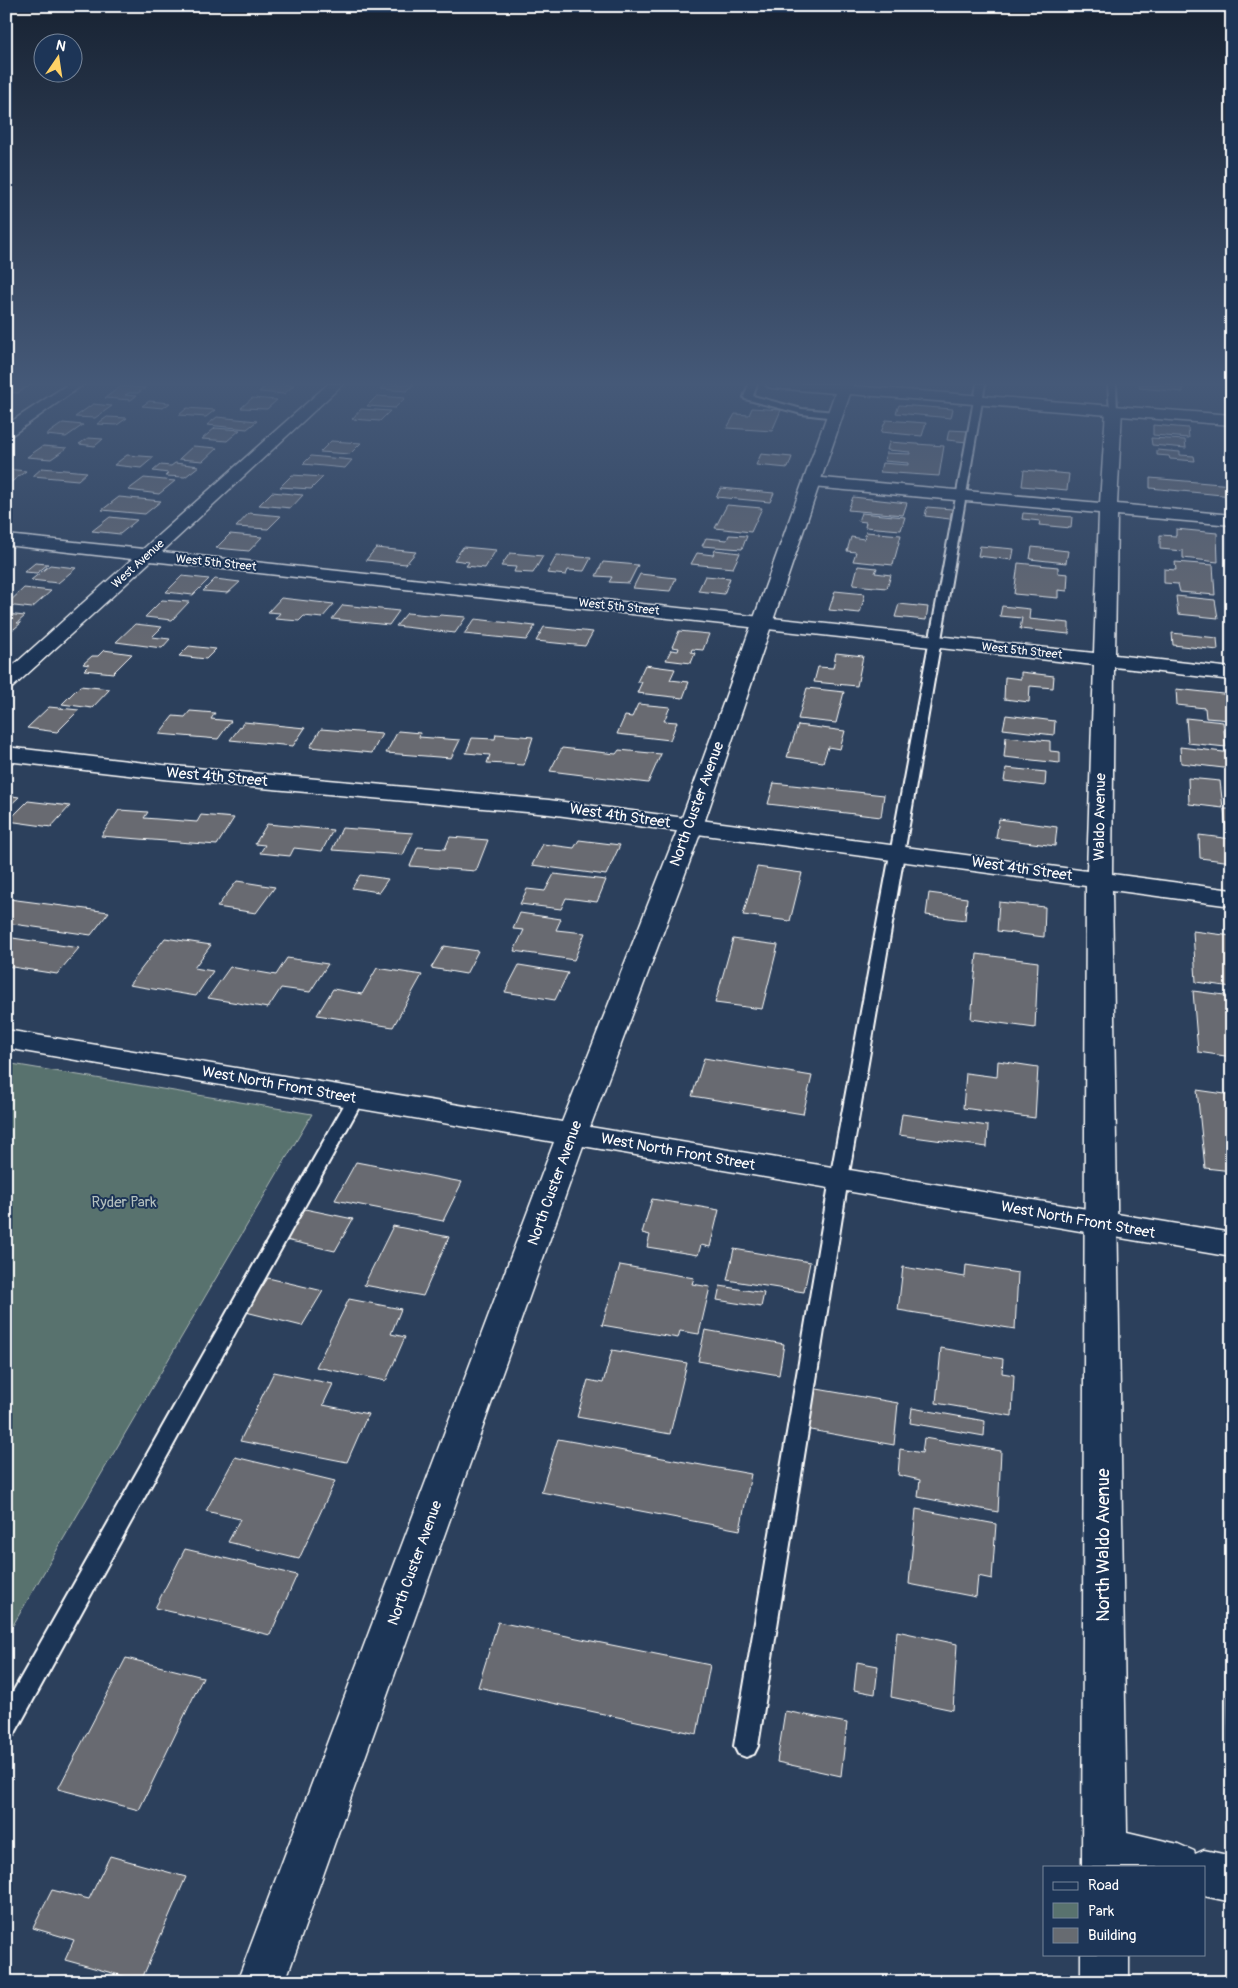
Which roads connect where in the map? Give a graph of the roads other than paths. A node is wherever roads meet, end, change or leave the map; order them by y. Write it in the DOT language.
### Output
graph roads {
  1 [pos="235,477"];
  2 [pos="814,477"];
  3 [pos="964,477"];
  4 [pos="1110,477"];
  5 [pos="812,482"];
  6 [pos="961,496"];
  7 [pos="1108,509"];
  8 [pos="1232,520"];
  9 [pos="6,540"];
  10 [pos="148,556"];
  11 [pos="761,622"];
  12 [pos="935,642"];
  13 [pos="1104,660"];
  14 [pos="1232,674"];
  15 [pos="6,683"];
  16 [pos="6,754"];
  17 [pos="691,826"];
  18 [pos="897,853"];
  19 [pos="1099,880"];
  20 [pos="1232,898"];
  21 [pos="6,1039"];
  22 [pos="356,1098"];
  23 [pos="572,1134"];
  24 [pos="839,1179"];
  25 [pos="1100,1223"];
  26 [pos="1232,1246"];
  27 [pos="6,1727"];
  28 [pos="746,1746"];
  29 [pos="1106,1859"];
  30 [pos="1169,1866"];
  31 [pos="1206,1873"];
  32 [pos="1232,1879"];
  33 [pos="1105,1956"];
  34 [pos="261,1982"];
  35 [pos="1105,1982"];
  1 -- 10 [label="street, West Avenue"];
  2 -- 5 [label="street, North Custer Avenue"];
  3 -- 6 [label="lane"];
  4 -- 7 [label="street, Waldo Avenue"];
  5 -- 6 [label="street"];
  5 -- 11 [label="street, North Custer Avenue"];
  6 -- 7 [label="street"];
  6 -- 12 [label="lane"];
  7 -- 8 [label="street"];
  7 -- 13 [label="street, Waldo Avenue"];
  9 -- 10 [label="street, West 5th Street"];
  10 -- 11 [label="street, West 5th Street"];
  10 -- 15 [label="street, West Avenue"];
  11 -- 12 [label="street, West 5th Street"];
  11 -- 17 [label="street, North Custer Avenue"];
  12 -- 13 [label="street, West 5th Street"];
  12 -- 18 [label="lane"];
  13 -- 14 [label="street, West 5th Street"];
  13 -- 19 [label="street, Waldo Avenue"];
  16 -- 17 [label="street, West 4th Street"];
  17 -- 18 [label="street, West 4th Street"];
  17 -- 23 [label="street, North Custer Avenue"];
  18 -- 19 [label="street, West 4th Street"];
  18 -- 24 [label="lane"];
  19 -- 20 [label="street, West 4th Street"];
  19 -- 25 [label="street, Waldo Avenue"];
  21 -- 22 [label="street, West North Front Street"];
  22 -- 23 [label="street, West North Front Street"];
  22 -- 27 [label="lane"];
  23 -- 24 [label="street, West North Front Street"];
  23 -- 34 [label="street, North Custer Avenue"];
  24 -- 25 [label="street, West North Front Street"];
  24 -- 28 [label="lane"];
  25 -- 26 [label="street, West North Front Street"];
  25 -- 29 [label="street, North Waldo Avenue"];
  29 -- 30 [label="street"];
  31 -- 32 [label="street"];
  33 -- 35 [label="street"];
}
